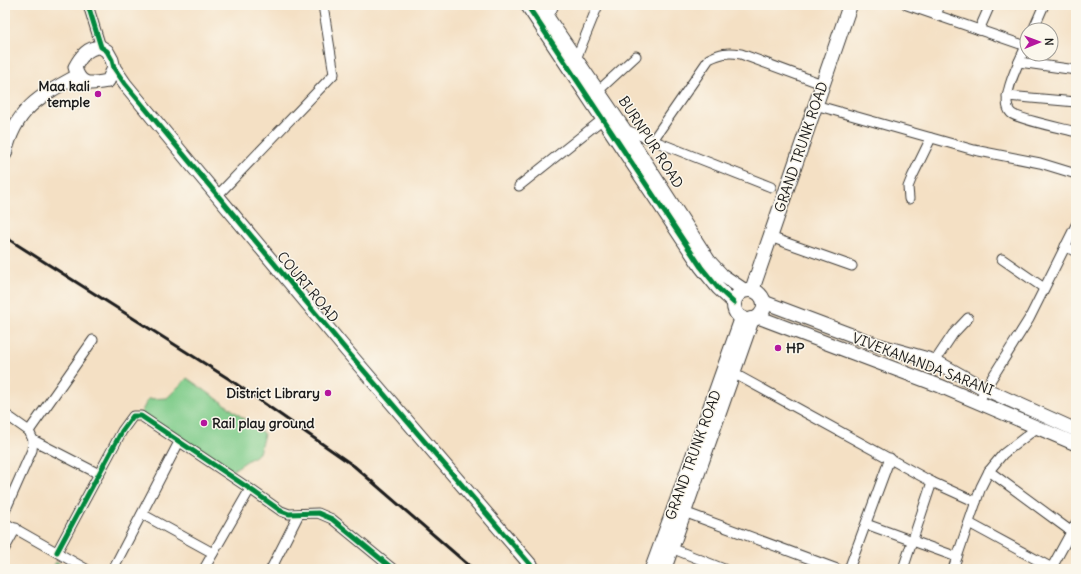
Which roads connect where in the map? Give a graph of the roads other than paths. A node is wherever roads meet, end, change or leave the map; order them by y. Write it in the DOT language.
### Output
graph roads {
  1 [pos="88,5"];
  2 [pos="323,5"];
  3 [pos="527,5"];
  4 [pos="539,5"];
  5 [pos="554,5"];
  6 [pos="598,5"];
  7 [pos="850,5"];
  8 [pos="907,5"];
  9 [pos="940,5"];
  10 [pos="990,5"];
  11 [pos="1044,5"];
  12 [pos="936,15"];
  13 [pos="548,18"];
  14 [pos="1037,22"];
  15 [pos="979,30"];
  16 [pos="1019,42"];
  17 [pos="101,47"];
  18 [pos="636,56"];
  19 [pos="576,59"];
  20 [pos="1019,62"];
  21 [pos="114,68"];
  22 [pos="1076,70"];
  23 [pos="77,76"];
  24 [pos="822,84"];
  25 [pos="598,91"];
  26 [pos="1007,96"];
  27 [pos="1076,102"];
  28 [pos="815,105"];
  29 [pos="602,119"];
  30 [pos="624,129"];
  31 [pos="1076,132"];
  32 [pos="931,138"];
  33 [pos="653,140"];
  34 [pos="5,154"];
  35 [pos="1076,174"];
  36 [pos="519,186"];
  37 [pos="771,186"];
  38 [pos="217,196"];
  39 [pos="909,199"];
  40 [pos="1076,225"];
  41 [pos="770,237"];
  42 [pos="1065,246"];
  43 [pos="1076,252"];
  44 [pos="1002,258"];
  45 [pos="852,266"];
  46 [pos="1044,288"];
  47 [pos="748,290"];
  48 [pos="764,302"];
  49 [pos="734,303"];
  50 [pos="750,318"];
  51 [pos="968,318"];
  52 [pos="93,340"];
  53 [pos="935,362"];
  54 [pos="733,373"];
  55 [pos="985,389"];
  56 [pos="978,402"];
  57 [pos="5,414"];
  58 [pos="1038,427"];
  59 [pos="1076,430"];
  60 [pos="29,431"];
  61 [pos="33,440"];
  62 [pos="179,442"];
  63 [pos="1076,444"];
  64 [pos="890,458"];
  65 [pos="989,472"];
  66 [pos="99,474"];
  67 [pos="932,482"];
  68 [pos="250,489"];
  69 [pos="976,502"];
  70 [pos="5,511"];
  71 [pos="684,512"];
  72 [pos="142,514"];
  73 [pos="299,514"];
  74 [pos="5,523"];
  75 [pos="969,523"];
  76 [pos="1076,523"];
  77 [pos="866,524"];
  78 [pos="16,528"];
  79 [pos="1073,533"];
  80 [pos="913,541"];
  81 [pos="5,548"];
  82 [pos="671,548"];
  83 [pos="57,552"];
  84 [pos="213,553"];
  85 [pos="957,556"];
  86 [pos="1051,568"];
  87 [pos="86,569"];
  88 [pos="114,569"];
  89 [pos="204,569"];
  90 [pos="271,569"];
  91 [pos="394,569"];
  92 [pos="534,569"];
  93 [pos="652,569"];
  94 [pos="664,569"];
  95 [pos="724,569"];
  96 [pos="837,569"];
  97 [pos="850,569"];
  98 [pos="903,569"];
  99 [pos="953,569"];
  1 -- 17 [label="street, COURT ROAD"];
  2 -- 38 [label="street"];
  3 -- 29 [label="street"];
  4 -- 13 [label="street, BURNPUR ROAD"];
  5 -- 13 [label="street"];
  6 -- 19 [label="street"];
  7 -- 24 [label="main road, GRAND TRUNK ROAD"];
  8 -- 12 [label="street"];
  9 -- 12 [label="street"];
  10 -- 15 [label="street"];
  11 -- 14 [label="street"];
  12 -- 15 [label="street"];
  13 -- 19 [label="street, BURNPUR ROAD"];
  15 -- 16 [label="street"];
  17 -- 21 [label="street, COURT ROAD"];
  17 -- 23 [label="street"];
  18 -- 25 [label="street"];
  19 -- 25 [label="street, BURNPUR ROAD"];
  20 -- 22 [label="street"];
  20 -- 26 [label="street"];
  21 -- 23 [label="street"];
  21 -- 38 [label="street, COURT ROAD"];
  23 -- 34 [label="street"];
  24 -- 28 [label="main road, GRAND TRUNK ROAD"];
  24 -- 33 [label="street"];
  25 -- 30 [label="street, BURNPUR ROAD"];
  26 -- 27 [label="street"];
  26 -- 31 [label="street"];
  28 -- 32 [label="street"];
  28 -- 41 [label="main road, GRAND TRUNK ROAD"];
  29 -- 36 [label="street"];
  29 -- 49 [label="street"];
  30 -- 33 [label="street"];
  30 -- 47 [label="street, BURNPUR ROAD"];
  32 -- 35 [label="street"];
  32 -- 39 [label="street"];
  33 -- 37 [label="street"];
  38 -- 92 [label="street, COURT ROAD"];
  40 -- 42 [label="street"];
  41 -- 45 [label="street"];
  41 -- 47 [label="main road, GRAND TRUNK ROAD"];
  42 -- 43 [label="street"];
  42 -- 46 [label="street"];
  44 -- 46 [label="street"];
  46 -- 55 [label="street"];
  47 -- 48 [label="main road"];
  47 -- 49 [label="main road, GRAND TRUNK ROAD"];
  48 -- 50 [label="main road, GRAND TRUNK ROAD"];
  48 -- 53 [label="street, VIVEKANANDA SARANI"];
  49 -- 50 [label="main road"];
  50 -- 54 [label="main road, GRAND TRUNK ROAD"];
  50 -- 56 [label="street, VIVEKANANDA SARANI"];
  50 -- 93 [label="main road, GRAND TRUNK ROAD"];
  51 -- 53 [label="street"];
  52 -- 60 [label="street"];
  53 -- 55 [label="street, VIVEKANANDA SARANI"];
  54 -- 64 [label="street"];
  54 -- 71 [label="main road, GRAND TRUNK ROAD"];
  55 -- 56 [label="street"];
  55 -- 59 [label="street, VIVEKANANDA SARANI"];
  56 -- 58 [label="street, VIVEKANANDA SARANI"];
  57 -- 60 [label="street"];
  58 -- 63 [label="street, VIVEKANANDA SARANI"];
  58 -- 65 [label="street"];
  60 -- 61 [label="street"];
  61 -- 66 [label="street"];
  61 -- 70 [label="street"];
  62 -- 66 [label="street"];
  62 -- 68 [label="street"];
  62 -- 72 [label="street"];
  64 -- 67 [label="street"];
  64 -- 77 [label="street"];
  65 -- 69 [label="street"];
  65 -- 79 [label="street"];
  66 -- 83 [label="street"];
  67 -- 69 [label="street"];
  67 -- 80 [label="street"];
  68 -- 73 [label="street"];
  68 -- 84 [label="street"];
  69 -- 75 [label="street"];
  71 -- 82 [label="main road, GRAND TRUNK ROAD"];
  71 -- 96 [label="street"];
  72 -- 84 [label="street"];
  72 -- 88 [label="street"];
  73 -- 90 [label="street"];
  73 -- 91 [label="street"];
  74 -- 78 [label="street"];
  75 -- 85 [label="street"];
  75 -- 86 [label="street"];
  76 -- 79 [label="street"];
  77 -- 80 [label="street"];
  77 -- 97 [label="street"];
  78 -- 81 [label="street"];
  78 -- 83 [label="street"];
  79 -- 86 [label="street"];
  80 -- 85 [label="street"];
  80 -- 98 [label="street"];
  82 -- 94 [label="main road, GRAND TRUNK ROAD"];
  82 -- 95 [label="street"];
  83 -- 87 [label="street"];
  84 -- 89 [label="street"];
  85 -- 99 [label="street"];
}
